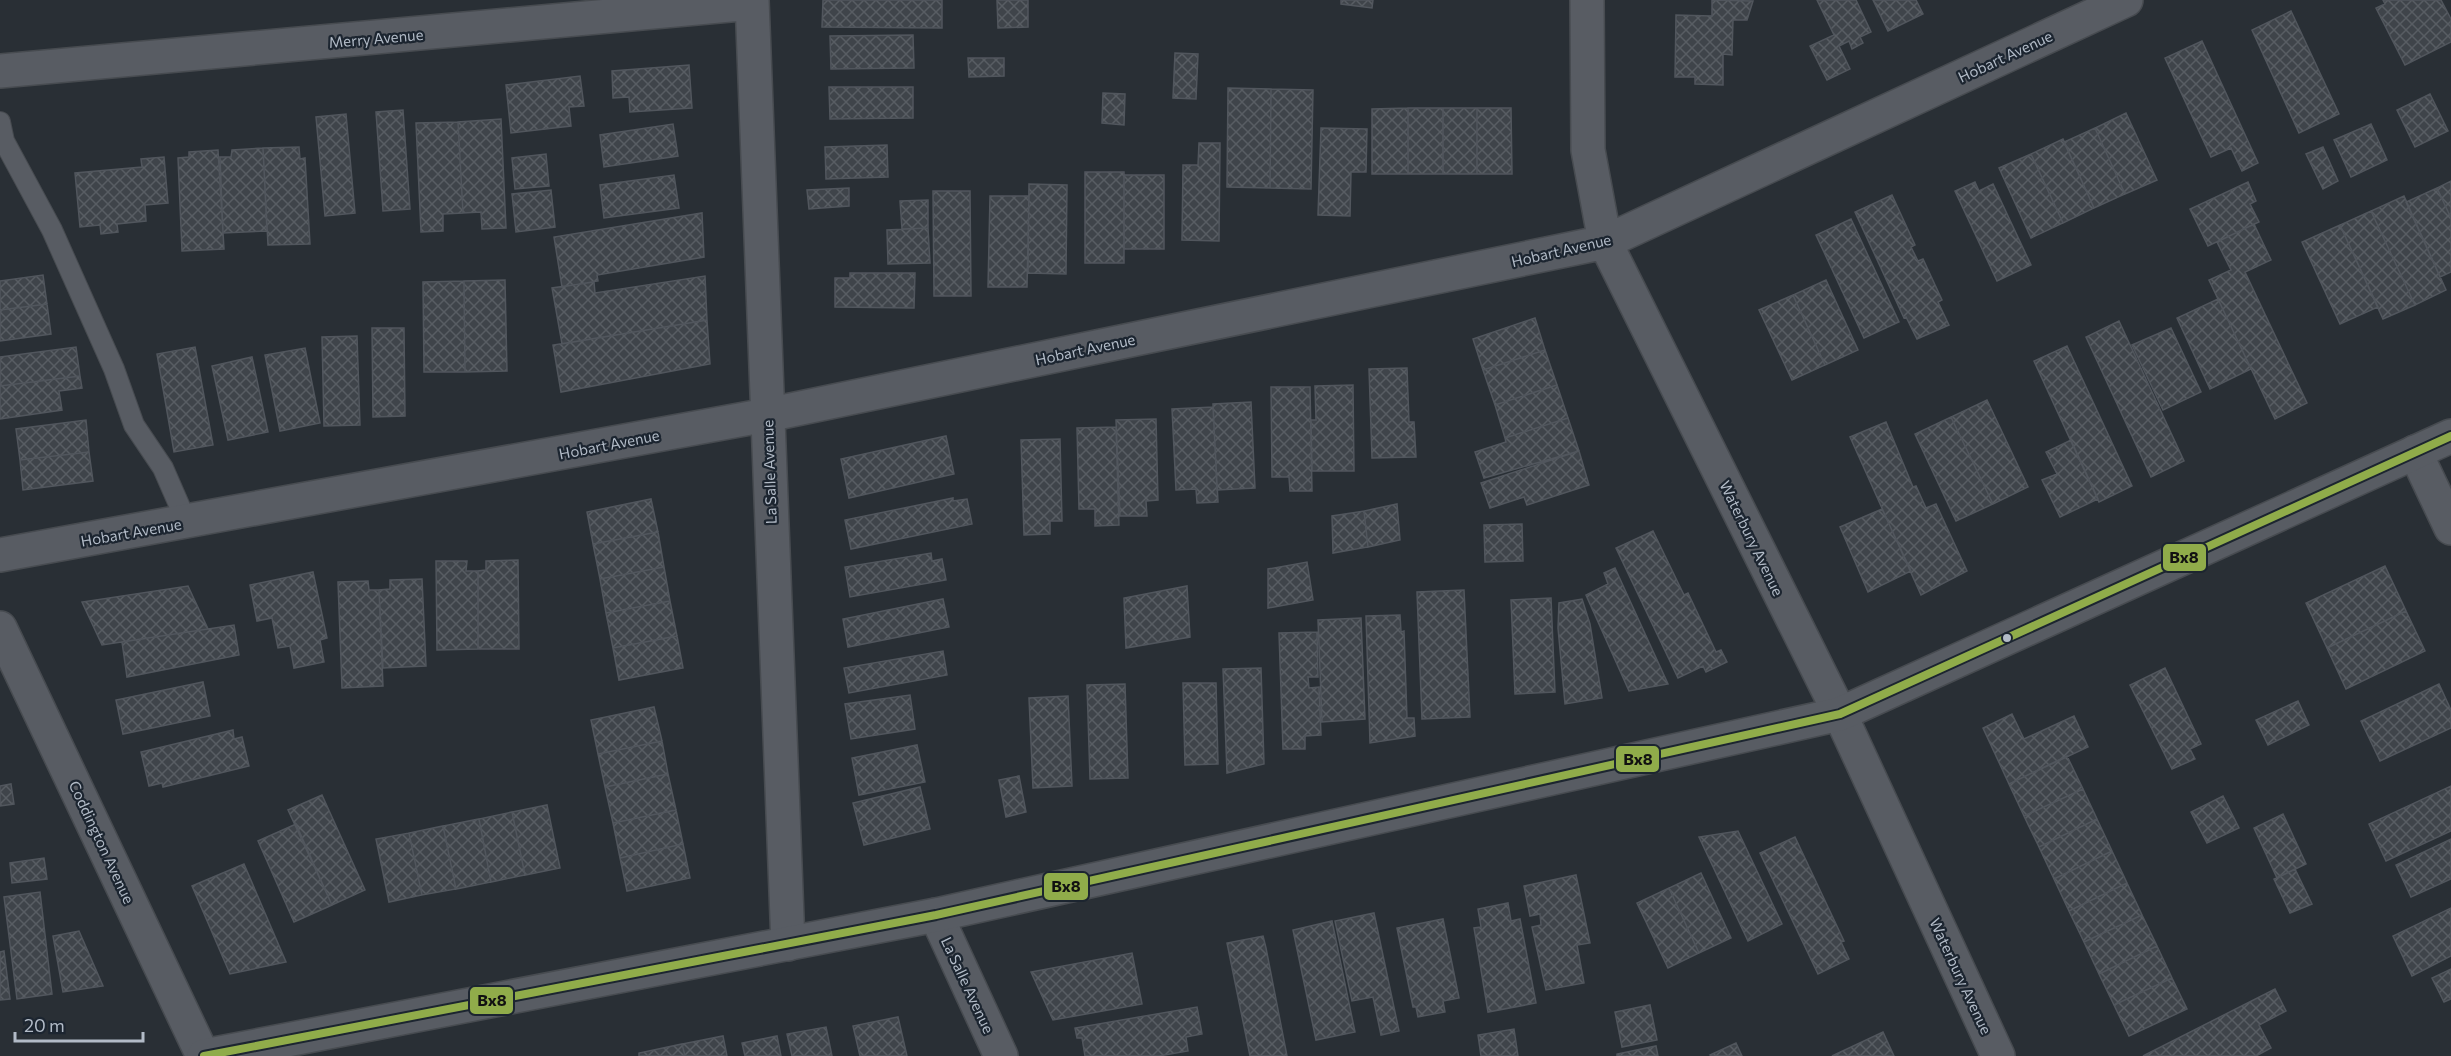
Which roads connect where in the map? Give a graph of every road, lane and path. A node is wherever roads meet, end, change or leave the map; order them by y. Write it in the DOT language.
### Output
graph roads {
  1 [pos="1587,0"];
  2 [pos="2126,0"];
  3 [pos="752,2"];
  4 [pos="0,71"];
  5 [pos="0,122"];
  6 [pos="1605,242"];
  7 [pos="767,415"];
  8 [pos="2451,436"];
  9 [pos="2415,453"];
  10 [pos="187,523"];
  11 [pos="2451,528"];
  12 [pos="0,555"];
  13 [pos="0,628"];
  14 [pos="1840,714"];
  15 [pos="936,915"];
  16 [pos="788,944"];
  17 [pos="203,1056"];
  18 [pos="1001,1056"];
  19 [pos="1998,1056"];
  1 -- 6 [label="street, Waterbury Avenue"];
  2 -- 6 [label="street, Hobart Avenue"];
  3 -- 4 [label="street, Merry Avenue"];
  3 -- 7 [label="street, La Salle Avenue"];
  5 -- 10 [label="lane"];
  6 -- 7 [label="street, Hobart Avenue"];
  6 -- 14 [label="street, Waterbury Avenue"];
  7 -- 10 [label="street, Hobart Avenue"];
  7 -- 16 [label="street, La Salle Avenue"];
  8 -- 9 [label="street"];
  9 -- 11 [label="street"];
  9 -- 14 [label="street"];
  10 -- 12 [label="street, Hobart Avenue"];
  13 -- 17 [label="street, Coddington Avenue"];
  14 -- 15 [label="street"];
  14 -- 19 [label="street, Waterbury Avenue"];
  15 -- 16 [label="street"];
  15 -- 18 [label="street, La Salle Avenue"];
  16 -- 17 [label="street"];
}
